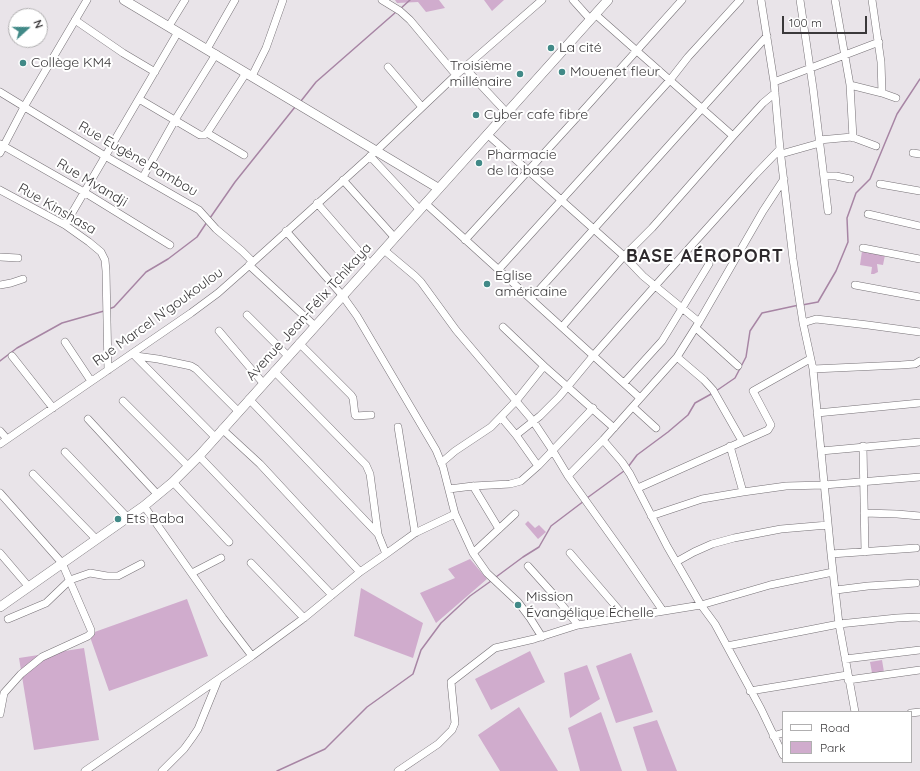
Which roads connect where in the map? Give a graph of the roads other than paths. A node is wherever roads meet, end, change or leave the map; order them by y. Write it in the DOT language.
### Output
graph roads {
  1 [pos="87,0"];
  2 [pos="185,0"];
  3 [pos="235,0"];
  4 [pos="283,0"];
  5 [pos="382,0"];
  6 [pos="542,0"];
  7 [pos="573,0"];
  8 [pos="608,0"];
  9 [pos="682,0"];
  10 [pos="740,0"];
  11 [pos="761,0"];
  12 [pos="800,0"];
  13 [pos="835,0"];
  14 [pos="872,0"];
  15 [pos="130,2"];
  16 [pos="593,17"];
  17 [pos="75,20"];
  18 [pos="169,26"];
  19 [pos="178,32"];
  20 [pos="767,36"];
  21 [pos="879,42"];
  22 [pos="207,49"];
  23 [pos="637,51"];
  24 [pos="216,54"];
  25 [pos="845,55"];
  26 [pos="388,67"];
  27 [pos="465,68"];
  28 [pos="810,69"];
  29 [pos="155,72"];
  30 [pos="249,74"];
  31 [pos="456,75"];
  32 [pos="670,80"];
  33 [pos="774,82"];
  34 [pos="850,86"];
  35 [pos="0,92"];
  36 [pos="775,93"];
  37 [pos="882,93"];
  38 [pos="896,98"];
  39 [pos="139,99"];
  40 [pos="24,106"];
  41 [pos="422,107"];
  42 [pos="702,108"];
  43 [pos="506,112"];
  44 [pos="174,120"];
  45 [pos="207,133"];
  46 [pos="487,134"];
  47 [pos="733,136"];
  48 [pos="854,138"];
  49 [pos="820,142"];
  50 [pos="876,146"];
  51 [pos="1,148"];
  52 [pos="781,152"];
  53 [pos="373,153"];
  54 [pos="244,155"];
  55 [pos="105,156"];
  56 [pos="528,170"];
  57 [pos="824,176"];
  58 [pos="142,177"];
  59 [pos="784,179"];
  60 [pos="850,179"];
  61 [pos="343,180"];
  62 [pos="880,184"];
  63 [pos="438,188"];
  64 [pos="0,190"];
  65 [pos="84,192"];
  66 [pos="920,192"];
  67 [pos="561,200"];
  68 [pos="317,203"];
  69 [pos="422,206"];
  70 [pos="828,211"];
  71 [pos="868,214"];
  72 [pos="65,225"];
  73 [pos="920,226"];
  74 [pos="594,229"];
  75 [pos="286,231"];
  76 [pos="395,238"];
  77 [pos="465,240"];
  78 [pos="170,245"];
  79 [pos="863,248"];
  80 [pos="384,250"];
  81 [pos="0,256"];
  82 [pos="624,256"];
  83 [pos="18,258"];
  84 [pos="920,259"];
  85 [pos="251,264"];
  86 [pos="370,264"];
  87 [pos="709,264"];
  88 [pos="499,270"];
  89 [pos="23,279"];
  90 [pos="0,285"];
  91 [pos="855,285"];
  92 [pos="655,286"];
  93 [pos="342,295"];
  94 [pos="920,297"];
  95 [pos="531,298"];
  96 [pos="682,309"];
  97 [pos="247,315"];
  98 [pos="803,323"];
  99 [pos="698,325"];
  100 [pos="315,326"];
  101 [pos="503,327"];
  102 [pos="562,328"];
  103 [pos="219,331"];
  104 [pos="920,332"];
  105 [pos="65,342"];
  106 [pos="299,343"];
  107 [pos="134,354"];
  108 [pos="12,356"];
  109 [pos="288,356"];
  110 [pos="593,356"];
  111 [pos="677,357"];
  112 [pos="810,359"];
  113 [pos="920,361"];
  114 [pos="544,366"];
  115 [pos="738,366"];
  116 [pos="813,369"];
  117 [pos="108,370"];
  118 [pos="274,371"];
  119 [pos="91,381"];
  120 [pos="263,382"];
  121 [pos="624,383"];
  122 [pos="567,386"];
  123 [pos="640,398"];
  124 [pos="248,399"];
  125 [pos="123,401"];
  126 [pos="516,401"];
  127 [pos="920,403"];
  128 [pos="633,406"];
  129 [pos="53,408"];
  130 [pos="592,408"];
  131 [pos="238,411"];
  132 [pos="817,413"];
  133 [pos="372,415"];
  134 [pos="501,416"];
  135 [pos="88,419"];
  136 [pos="533,421"];
  137 [pos="398,427"];
  138 [pos="614,428"];
  139 [pos="656,428"];
  140 [pos="222,429"];
  141 [pos="0,431"];
  142 [pos="516,435"];
  143 [pos="215,437"];
  144 [pos="7,439"];
  145 [pos="603,440"];
  146 [pos="742,441"];
  147 [pos="920,442"];
  148 [pos="0,444"];
  149 [pos="730,446"];
  150 [pos="864,446"];
  151 [pos="553,450"];
  152 [pos="821,451"];
  153 [pos="65,452"];
  154 [pos="199,456"];
  155 [pos="441,463"];
  156 [pos="188,466"];
  157 [pos="538,466"];
  158 [pos="33,474"];
  159 [pos="568,476"];
  160 [pos="920,477"];
  161 [pos="865,481"];
  162 [pos="173,482"];
  163 [pos="824,485"];
  164 [pos="473,486"];
  165 [pos="638,488"];
  166 [pos="449,489"];
  167 [pos="743,492"];
  168 [pos="0,493"];
  169 [pos="158,495"];
  170 [pos="144,506"];
  171 [pos="864,513"];
  172 [pos="455,514"];
  173 [pos="515,514"];
  174 [pos="651,516"];
  175 [pos="920,516"];
  176 [pos="128,518"];
  177 [pos="828,525"];
  178 [pos="499,529"];
  179 [pos="378,534"];
  180 [pos="415,534"];
  181 [pos="96,539"];
  182 [pos="229,542"];
  183 [pos="916,548"];
  184 [pos="865,552"];
  185 [pos="0,553"];
  186 [pos="473,553"];
  187 [pos="570,553"];
  188 [pos="386,554"];
  189 [pos="831,554"];
  190 [pos="221,558"];
  191 [pos="676,562"];
  192 [pos="62,563"];
  193 [pos="251,563"];
  194 [pos="141,564"];
  195 [pos="528,566"];
  196 [pos="360,572"];
  197 [pos="833,572"];
  198 [pos="192,573"];
  199 [pos="70,580"];
  200 [pos="916,583"];
  201 [pos="29,587"];
  202 [pos="836,590"];
  203 [pos="332,595"];
  204 [pos="701,604"];
  205 [pos="0,607"];
  206 [pos="662,611"];
  207 [pos="625,617"];
  208 [pos="304,618"];
  209 [pos="920,618"];
  210 [pos="8,619"];
  211 [pos="840,624"];
  212 [pos="578,625"];
  213 [pos="542,637"];
  214 [pos="726,646"];
  215 [pos="920,650"];
  216 [pos="252,656"];
  217 [pos="845,659"];
  218 [pos="920,670"];
  219 [pos="848,678"];
  220 [pos="218,680"];
  221 [pos="750,691"];
  222 [pos="855,711"];
  223 [pos="0,714"];
  224 [pos="782,733"];
  225 [pos="773,736"];
  226 [pos="782,753"];
  227 [pos="85,771"];
  228 [pos="162,771"];
  229 [pos="398,771"];
  1 -- 17 [label="street"];
  2 -- 18 [label="street"];
  3 -- 22 [label="street"];
  4 -- 30 [label="street"];
  5 -- 31 [label="street"];
  6 -- 27 [label="street, Rue Marcel N'goukoulou"];
  7 -- 16 [label="street"];
  8 -- 16 [label="street, Avenue Jean-Félix Tchikaya"];
  9 -- 23 [label="street"];
  10 -- 32 [label="street"];
  11 -- 20 [label="street"];
  12 -- 28 [label="street"];
  13 -- 25 [label="street"];
  14 -- 21 [label="street"];
  15 -- 18 [label="street"];
  16 -- 23 [label="street"];
  16 -- 43 [label="street, Avenue Jean-Félix Tchikaya"];
  17 -- 29 [label="street"];
  17 -- 40 [label="street"];
  18 -- 19 [label="street"];
  19 -- 22 [label="street"];
  19 -- 29 [label="street"];
  20 -- 33 [label="street"];
  20 -- 42 [label="street"];
  21 -- 25 [label="street"];
  21 -- 37 [label="street"];
  22 -- 24 [label="street"];
  23 -- 32 [label="street"];
  23 -- 56 [label="street"];
  24 -- 30 [label="street"];
  24 -- 44 [label="street"];
  25 -- 28 [label="street"];
  25 -- 34 [label="street"];
  26 -- 41 [label="street"];
  27 -- 31 [label="street, Rue Marcel N'goukoulou"];
  27 -- 43 [label="street"];
  28 -- 33 [label="street"];
  28 -- 49 [label="street"];
  29 -- 39 [label="street"];
  30 -- 45 [label="street"];
  30 -- 53 [label="street"];
  31 -- 41 [label="street, Rue Marcel N'goukoulou"];
  32 -- 42 [label="street"];
  32 -- 67 [label="street"];
  33 -- 36 [label="street"];
  34 -- 37 [label="street"];
  34 -- 48 [label="street"];
  35 -- 40 [label="street, Rue Eugène Pambou"];
  36 -- 47 [label="street"];
  36 -- 52 [label="street"];
  37 -- 38 [label="street"];
  39 -- 44 [label="street"];
  39 -- 55 [label="street"];
  40 -- 51 [label="street"];
  40 -- 55 [label="street, Rue Eugène Pambou"];
  41 -- 53 [label="street, Rue Marcel N'goukoulou"];
  42 -- 47 [label="street"];
  42 -- 74 [label="street"];
  43 -- 46 [label="street, Avenue Jean-Félix Tchikaya"];
  44 -- 45 [label="street"];
  44 -- 58 [label="street"];
  45 -- 54 [label="street"];
  46 -- 56 [label="street"];
  46 -- 63 [label="street, Avenue Jean-Félix Tchikaya"];
  47 -- 82 [label="street"];
  48 -- 49 [label="street"];
  48 -- 50 [label="street"];
  49 -- 52 [label="street"];
  49 -- 57 [label="street"];
  51 -- 65 [label="street, Rue Mvandji"];
  52 -- 59 [label="street"];
  52 -- 92 [label="street"];
  53 -- 61 [label="street, Rue Marcel N'goukoulou"];
  53 -- 63 [label="street"];
  53 -- 69 [label="street"];
  55 -- 58 [label="street, Rue Eugène Pambou"];
  55 -- 65 [label="street"];
  56 -- 67 [label="street"];
  56 -- 77 [label="street"];
  57 -- 60 [label="street"];
  57 -- 70 [label="street"];
  58 -- 85 [label="street, Rue Eugène Pambou"];
  59 -- 98 [label="street"];
  59 -- 99 [label="street"];
  61 -- 68 [label="street, Rue Marcel N'goukoulou"];
  61 -- 76 [label="street"];
  62 -- 66 [label="street"];
  63 -- 69 [label="street, Avenue Jean-Félix Tchikaya"];
  64 -- 72 [label="street, Rue Kinshasa"];
  65 -- 72 [label="street"];
  65 -- 78 [label="street, Rue Mvandji"];
  67 -- 74 [label="street"];
  67 -- 88 [label="street"];
  68 -- 75 [label="street, Rue Marcel N'goukoulou"];
  68 -- 86 [label="street"];
  69 -- 76 [label="street, Avenue Jean-Félix Tchikaya"];
  69 -- 77 [label="street"];
  71 -- 73 [label="street"];
  72 -- 117 [label="street, Rue Kinshasa"];
  74 -- 82 [label="street"];
  74 -- 95 [label="street"];
  75 -- 85 [label="street, Rue Marcel N'goukoulou"];
  75 -- 93 [label="street"];
  76 -- 80 [label="street, Avenue Jean-Félix Tchikaya"];
  77 -- 88 [label="street"];
  79 -- 84 [label="street"];
  80 -- 86 [label="street, Avenue Jean-Félix Tchikaya"];
  80 -- 126 [label="street"];
  81 -- 83 [label="street"];
  82 -- 92 [label="street"];
  82 -- 102 [label="street"];
  85 -- 100 [label="street, Rue Eugène Pambou"];
  85 -- 107 [label="street, Rue Marcel N'goukoulou"];
  86 -- 93 [label="street, Avenue Jean-Félix Tchikaya"];
  87 -- 96 [label="street"];
  88 -- 95 [label="street"];
  89 -- 90 [label="street"];
  91 -- 94 [label="street"];
  92 -- 96 [label="street"];
  92 -- 110 [label="street"];
  93 -- 100 [label="street, Avenue Jean-Félix Tchikaya"];
  93 -- 155 [label="street"];
  95 -- 102 [label="street"];
  96 -- 99 [label="street"];
  96 -- 121 [label="street"];
  97 -- 109 [label="street"];
  98 -- 104 [label="street"];
  98 -- 112 [label="street"];
  99 -- 111 [label="street"];
  99 -- 115 [label="street"];
  100 -- 106 [label="street, Avenue Jean-Félix Tchikaya"];
  101 -- 114 [label="street"];
  102 -- 110 [label="street"];
  103 -- 120 [label="street"];
  105 -- 119 [label="street"];
  106 -- 109 [label="street, Avenue Jean-Félix Tchikaya"];
  106 -- 133 [label="street"];
  107 -- 117 [label="street, Rue Marcel N'goukoulou"];
  107 -- 131 [label="street"];
  107 -- 143 [label="street"];
  108 -- 129 [label="street"];
  109 -- 118 [label="street, Avenue Jean-Félix Tchikaya"];
  110 -- 121 [label="street"];
  110 -- 122 [label="street"];
  111 -- 123 [label="street"];
  111 -- 146 [label="street"];
  112 -- 116 [label="street"];
  112 -- 146 [label="street"];
  113 -- 116 [label="street"];
  114 -- 122 [label="street"];
  114 -- 126 [label="street"];
  116 -- 132 [label="street"];
  117 -- 119 [label="street, Rue Marcel N'goukoulou"];
  118 -- 120 [label="street, Avenue Jean-Félix Tchikaya"];
  118 -- 179 [label="street"];
  119 -- 129 [label="street, Rue Marcel N'goukoulou"];
  120 -- 124 [label="street, Avenue Jean-Félix Tchikaya"];
  121 -- 123 [label="street"];
  122 -- 130 [label="street"];
  122 -- 136 [label="street"];
  123 -- 128 [label="street"];
  124 -- 131 [label="street, Avenue Jean-Félix Tchikaya"];
  124 -- 179 [label="street"];
  125 -- 156 [label="street"];
  126 -- 134 [label="street"];
  126 -- 136 [label="street"];
  127 -- 132 [label="street"];
  128 -- 138 [label="street"];
  128 -- 139 [label="street"];
  129 -- 144 [label="street, Rue Marcel N'goukoulou"];
  130 -- 138 [label="street"];
  130 -- 151 [label="street"];
  131 -- 140 [label="street, Avenue Jean-Félix Tchikaya"];
  132 -- 152 [label="street"];
  134 -- 142 [label="street"];
  134 -- 155 [label="street"];
  135 -- 169 [label="street"];
  136 -- 142 [label="street"];
  136 -- 151 [label="street"];
  137 -- 180 [label="street"];
  138 -- 145 [label="street"];
  140 -- 143 [label="street, Avenue Jean-Félix Tchikaya"];
  140 -- 196 [label="street"];
  141 -- 144 [label="street"];
  142 -- 157 [label="street"];
  143 -- 154 [label="street, Avenue Jean-Félix Tchikaya"];
  144 -- 148 [label="street, Rue Marcel N'goukoulou"];
  145 -- 159 [label="street"];
  145 -- 165 [label="street"];
  146 -- 149 [label="street"];
  147 -- 150 [label="street"];
  149 -- 165 [label="street"];
  149 -- 167 [label="street"];
  150 -- 152 [label="street"];
  150 -- 161 [label="street"];
  151 -- 157 [label="street"];
  151 -- 159 [label="street"];
  152 -- 163 [label="street"];
  153 -- 176 [label="street"];
  154 -- 156 [label="street, Avenue Jean-Félix Tchikaya"];
  154 -- 203 [label="street"];
  155 -- 166 [label="street"];
  156 -- 162 [label="street, Avenue Jean-Félix Tchikaya"];
  157 -- 164 [label="street"];
  158 -- 181 [label="street"];
  159 -- 206 [label="street"];
  160 -- 161 [label="street"];
  161 -- 163 [label="street"];
  161 -- 171 [label="street"];
  162 -- 169 [label="street, Avenue Jean-Félix Tchikaya"];
  162 -- 182 [label="street"];
  163 -- 167 [label="street"];
  163 -- 177 [label="street"];
  164 -- 166 [label="street"];
  164 -- 178 [label="street"];
  165 -- 174 [label="street"];
  166 -- 172 [label="street"];
  167 -- 174 [label="street"];
  168 -- 192 [label="street"];
  169 -- 170 [label="street, Avenue Jean-Félix Tchikaya"];
  170 -- 176 [label="street, Avenue Jean-Félix Tchikaya"];
  170 -- 198 [label="street"];
  171 -- 175 [label="street"];
  171 -- 184 [label="street"];
  172 -- 180 [label="street"];
  172 -- 186 [label="street"];
  173 -- 178 [label="street"];
  174 -- 191 [label="street"];
  176 -- 181 [label="street, Avenue Jean-Félix Tchikaya"];
  177 -- 189 [label="street"];
  177 -- 191 [label="street"];
  178 -- 186 [label="street"];
  179 -- 188 [label="street"];
  180 -- 188 [label="street"];
  181 -- 192 [label="street, Avenue Jean-Félix Tchikaya"];
  183 -- 184 [label="street"];
  184 -- 189 [label="street"];
  185 -- 201 [label="street"];
  186 -- 213 [label="street"];
  187 -- 207 [label="street"];
  188 -- 196 [label="street"];
  189 -- 197 [label="street"];
  190 -- 198 [label="street"];
  191 -- 204 [label="street"];
  192 -- 199 [label="street"];
  192 -- 201 [label="street, Avenue Jean-Félix Tchikaya"];
  193 -- 208 [label="street"];
  194 -- 199 [label="street"];
  195 -- 212 [label="street"];
  196 -- 203 [label="street"];
  197 -- 202 [label="street"];
  197 -- 204 [label="street"];
  198 -- 216 [label="street"];
  199 -- 210 [label="street"];
  199 -- 223 [label="street"];
  200 -- 202 [label="street"];
  201 -- 205 [label="street, Avenue Jean-Félix Tchikaya"];
  202 -- 211 [label="street"];
  203 -- 208 [label="street"];
  204 -- 206 [label="street"];
  204 -- 214 [label="street"];
  206 -- 207 [label="street"];
  207 -- 212 [label="street"];
  208 -- 216 [label="street"];
  209 -- 211 [label="street"];
  211 -- 214 [label="street"];
  211 -- 217 [label="street"];
  212 -- 213 [label="street"];
  213 -- 229 [label="street"];
  214 -- 221 [label="street"];
  215 -- 217 [label="street"];
  216 -- 220 [label="street"];
  217 -- 219 [label="street"];
  218 -- 219 [label="street"];
  219 -- 221 [label="street"];
  219 -- 222 [label="street"];
  220 -- 227 [label="street"];
  220 -- 228 [label="street"];
  221 -- 225 [label="street"];
  224 -- 225 [label="street"];
  225 -- 226 [label="street"];
}
